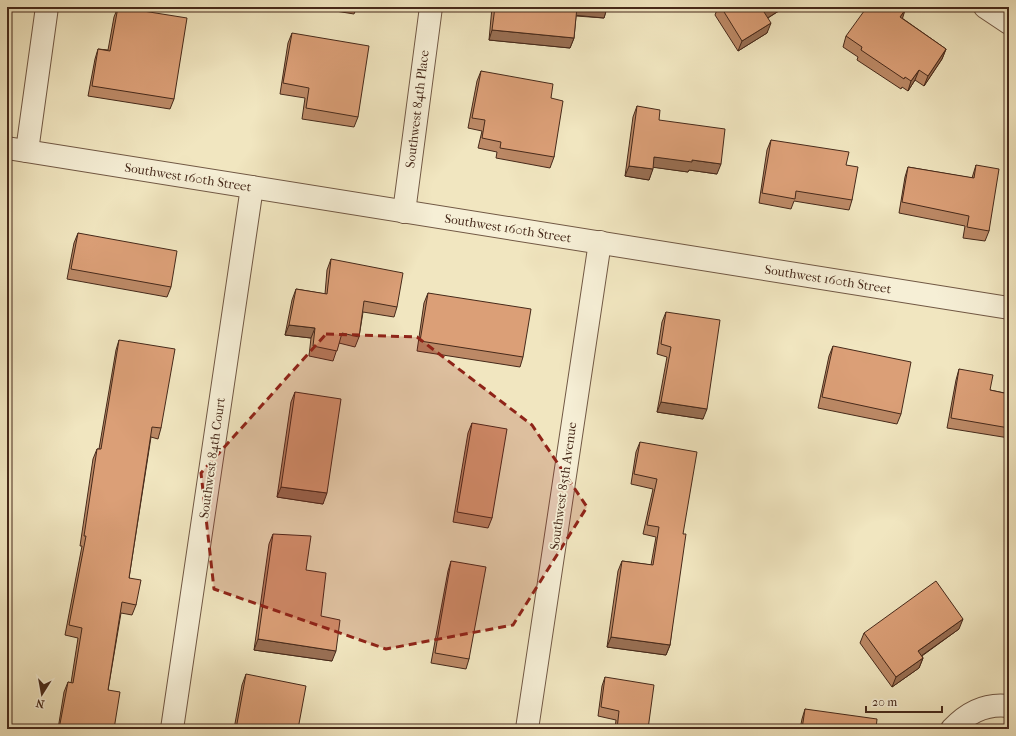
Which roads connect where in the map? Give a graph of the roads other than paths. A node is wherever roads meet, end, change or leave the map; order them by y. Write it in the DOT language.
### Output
graph roads {
  1 [pos="47,7"];
  2 [pos="431,7"];
  3 [pos="985,7"];
  4 [pos="1009,23"];
  5 [pos="17,149"];
  6 [pos="252,187"];
  7 [pos="404,212"];
  8 [pos="600,242"];
  9 [pos="1009,308"];
  10 [pos="1009,706"];
  11 [pos="959,723"];
  12 [pos="172,729"];
  13 [pos="527,729"];
  1 -- 5 [label="street"];
  2 -- 7 [label="street, Southwest 84th Place"];
  3 -- 4 [label="street"];
  5 -- 6 [label="street, Southwest 160th Street"];
  6 -- 7 [label="street, Southwest 160th Street"];
  6 -- 12 [label="street, Southwest 84th Court"];
  7 -- 8 [label="street, Southwest 160th Street"];
  8 -- 9 [label="street, Southwest 160th Street"];
  8 -- 13 [label="street, Southwest 85th Avenue"];
  10 -- 11 [label="street"];
}
